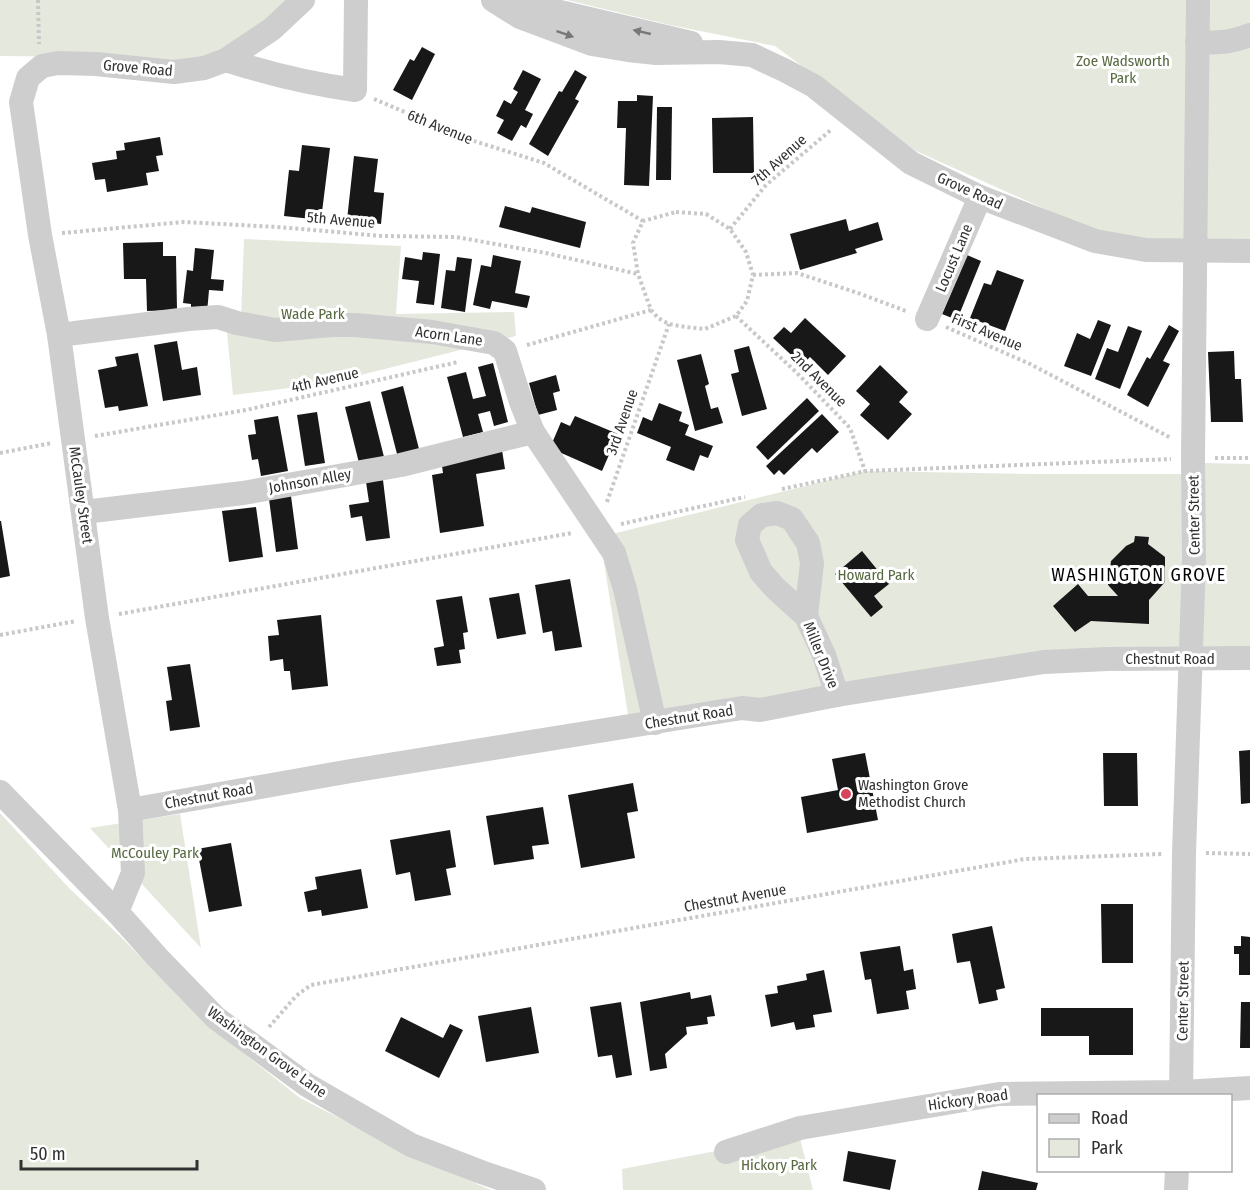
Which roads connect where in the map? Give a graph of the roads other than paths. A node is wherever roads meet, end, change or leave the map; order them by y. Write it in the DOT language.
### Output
graph roads {
  1 [pos="303,0"];
  2 [pos="356,0"];
  3 [pos="493,0"];
  4 [pos="508,0"];
  5 [pos="1198,0"];
  6 [pos="1250,35"];
  7 [pos="1197,42"];
  8 [pos="719,52"];
  9 [pos="226,60"];
  10 [pos="35,72"];
  11 [pos="980,197"];
  12 [pos="1195,251"];
  13 [pos="1250,251"];
  14 [pos="927,319"];
  15 [pos="59,335"];
  16 [pos="533,432"];
  17 [pos="84,512"];
  18 [pos="806,615"];
  19 [pos="1191,658"];
  20 [pos="1250,658"];
  21 [pos="837,695"];
  22 [pos="655,723"];
  23 [pos="0,792"];
  24 [pos="130,810"];
  25 [pos="117,912"];
  26 [pos="1250,1088"];
  27 [pos="1182,1094"];
  28 [pos="726,1152"];
  29 [pos="1177,1172"];
  30 [pos="534,1190"];
  31 [pos="1176,1190"];
  1 -- 9 [label="street, Grove Road"];
  2 -- 9 [label="street"];
  3 -- 8 [label="street, Grove Road, one-way"];
  8 -- 4 [label="street, Grove Road, one-way"];
  5 -- 7 [label="street, Center Street"];
  6 -- 7 [label="street"];
  7 -- 12 [label="street, Center Street"];
  8 -- 11 [label="street, Grove Road"];
  9 -- 10 [label="street, Grove Road"];
  10 -- 15 [label="street, McCauley Street"];
  11 -- 12 [label="street, Grove Road"];
  11 -- 14 [label="street, Locust Lane"];
  12 -- 13 [label="street, Grove Road"];
  12 -- 19 [label="street, Center Street"];
  15 -- 16 [label="street, Acorn Lane"];
  15 -- 17 [label="street, McCauley Street"];
  16 -- 17 [label="street, Johnson Alley"];
  16 -- 22 [label="street"];
  17 -- 24 [label="street, McCauley Street"];
  18 -- 21 [label="street, Miller Drive"];
  19 -- 20 [label="street, Chestnut Road"];
  19 -- 21 [label="street, Chestnut Road"];
  19 -- 27 [label="street, Center Street"];
  21 -- 22 [label="street, Chestnut Road"];
  22 -- 24 [label="street, Chestnut Road"];
  23 -- 25 [label="street, Washington Grove Lane"];
  24 -- 25 [label="street, McCauley Street"];
  25 -- 30 [label="street, Washington Grove Lane"];
  26 -- 27 [label="street, Hickory Road"];
  27 -- 28 [label="street, Hickory Road"];
  29 -- 31 [label="street"];
}
